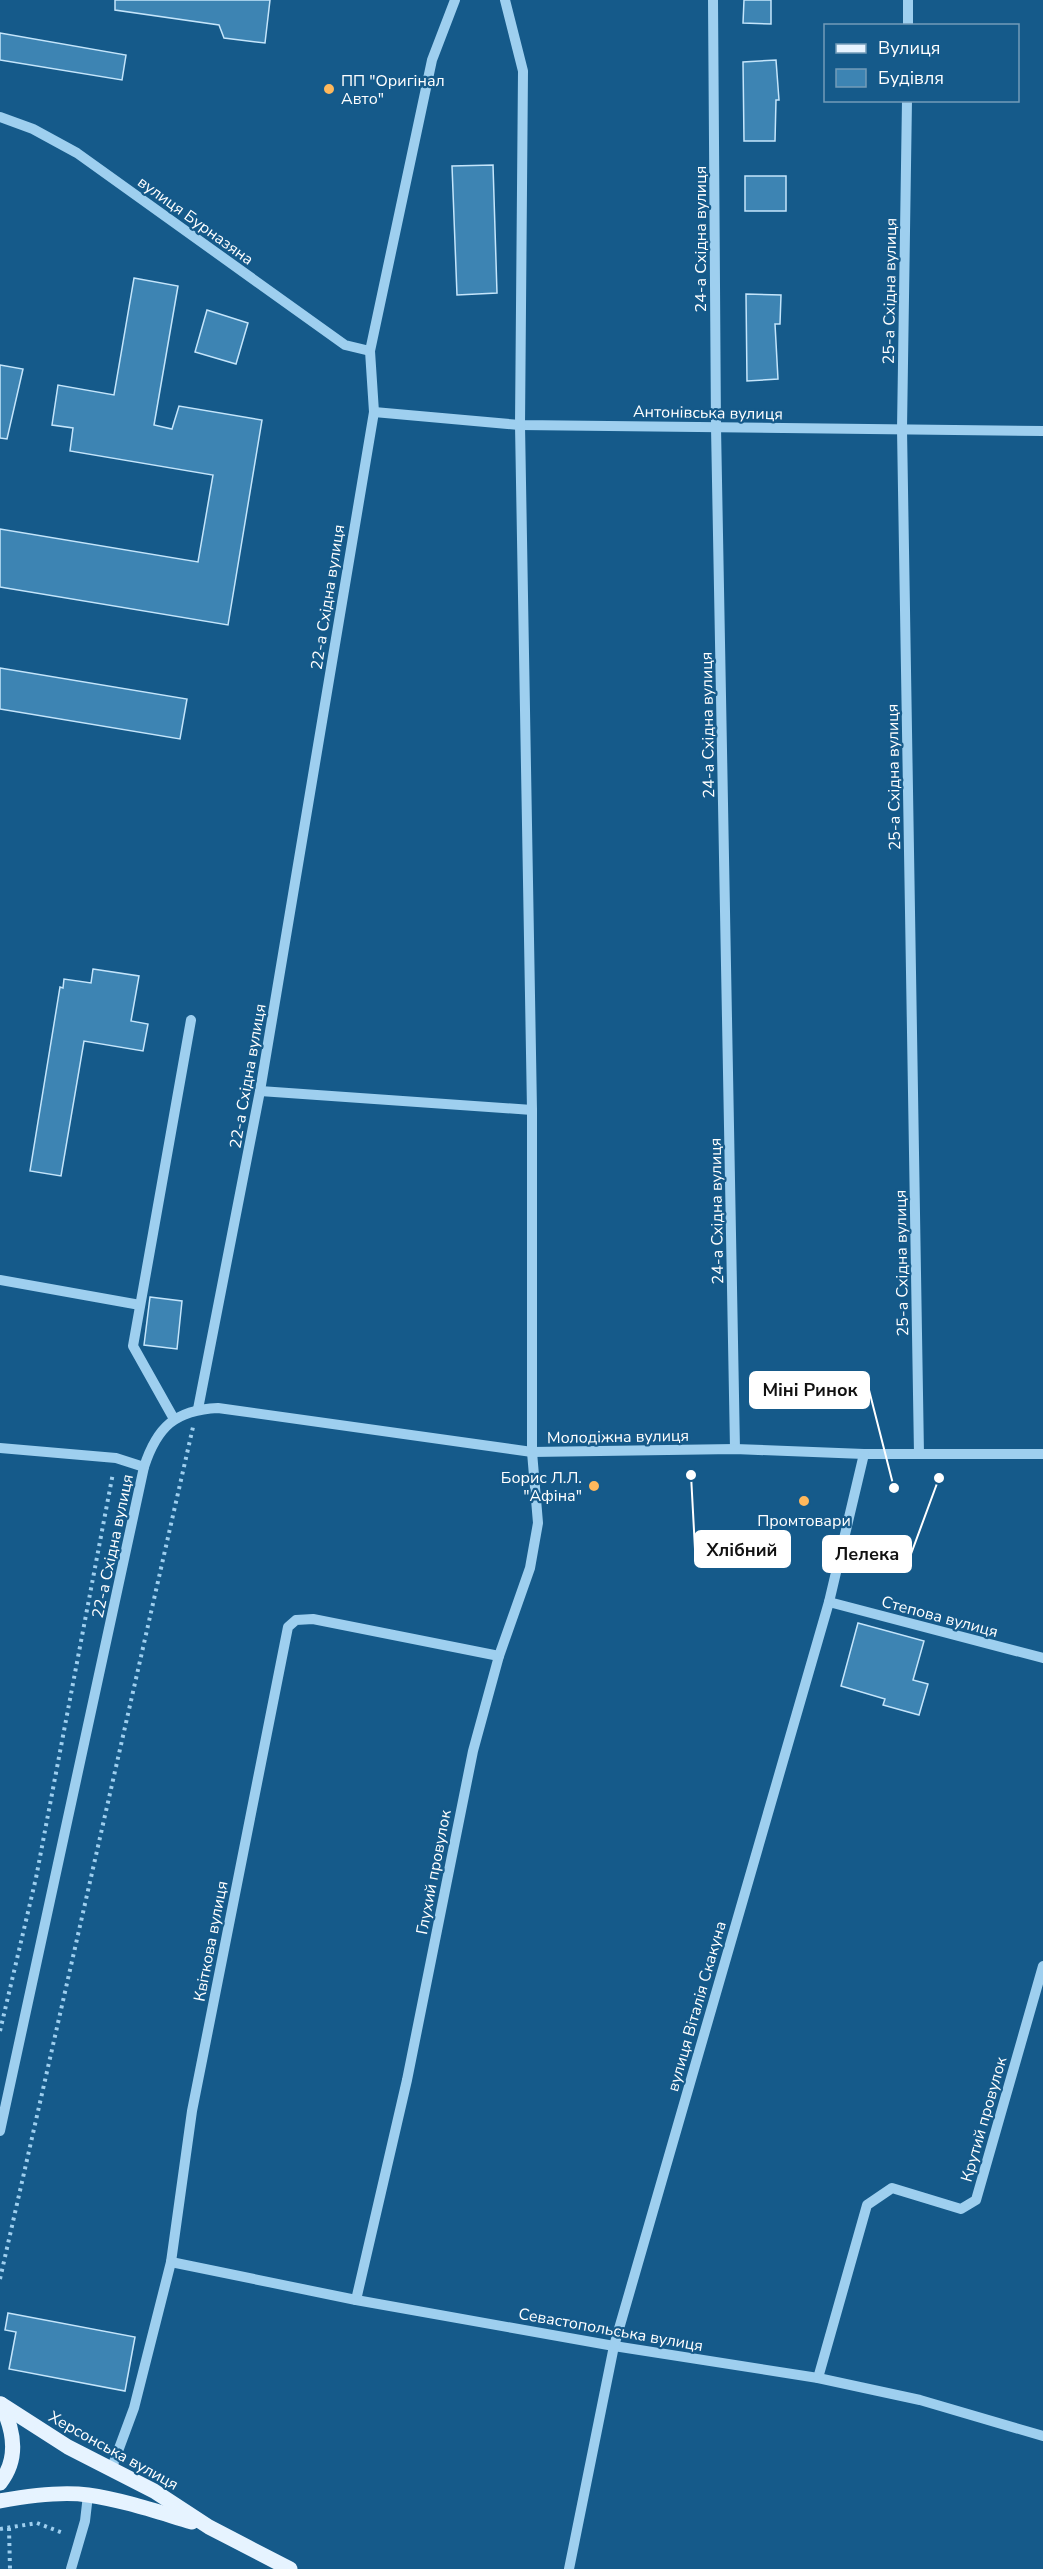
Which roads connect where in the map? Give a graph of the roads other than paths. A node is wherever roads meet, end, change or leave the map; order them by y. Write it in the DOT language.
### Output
graph roads {
  1 [pos="455,0"];
  2 [pos="505,0"];
  3 [pos="713,0"];
  4 [pos="908,0"];
  5 [pos="908,24"];
  6 [pos="907,102"];
  7 [pos="0,117"];
  8 [pos="370,351"];
  9 [pos="374,412"];
  10 [pos="520,424"];
  11 [pos="716,427"];
  12 [pos="902,429"];
  13 [pos="1043,431"];
  14 [pos="191,1020"];
  15 [pos="260,1092"];
  16 [pos="532,1110"];
  17 [pos="0,1280"];
  18 [pos="140,1305"];
  19 [pos="198,1409"];
  20 [pos="174,1419"];
  21 [pos="0,1448"];
  22 [pos="735,1449"];
  23 [pos="532,1452"];
  24 [pos="864,1454"];
  25 [pos="920,1454"];
  26 [pos="1043,1454"];
  27 [pos="144,1467"];
  28 [pos="829,1602"];
  29 [pos="499,1656"];
  30 [pos="1043,1658"];
  31 [pos="1043,1965"];
  32 [pos="0,2131"];
  33 [pos="171,2262"];
  34 [pos="356,2300"];
  35 [pos="614,2346"];
  36 [pos="818,2378"];
  37 [pos="1,2404"];
  38 [pos="1043,2436"];
  39 [pos="111,2470"];
  40 [pos="0,2483"];
  41 [pos="88,2495"];
  42 [pos="0,2501"];
  43 [pos="209,2527"];
  44 [pos="71,2569"];
  45 [pos="290,2569"];
  46 [pos="569,2569"];
  1 -- 8 [label="street, 22-а Східна вулиця"];
  2 -- 10 [label="street, Глухий провулок"];
  3 -- 11 [label="street, 24-а Східна вулиця"];
  4 -- 5 [label="street"];
  6 -- 12 [label="street, 25-а Східна вулиця"];
  7 -- 8 [label="street, вулиця Бурназяна"];
  8 -- 9 [label="street, 22-а Східна вулиця"];
  9 -- 10 [label="street, Антонівська вулиця"];
  9 -- 15 [label="street, 22-а Східна вулиця"];
  10 -- 11 [label="street, Антонівська вулиця"];
  10 -- 16 [label="street, Глухий провулок"];
  11 -- 12 [label="street, Антонівська вулиця"];
  11 -- 22 [label="street, 24-а Східна вулиця"];
  12 -- 13 [label="street, Антонівська вулиця"];
  12 -- 25 [label="street, 25-а Східна вулиця"];
  14 -- 18 [label="street"];
  15 -- 16 [label="street"];
  15 -- 19 [label="street, 22-а Східна вулиця"];
  16 -- 23 [label="street, Глухий провулок"];
  17 -- 18 [label="street"];
  18 -- 20 [label="street"];
  19 -- 20 [label="street, 22-а Східна вулиця"];
  19 -- 23 [label="street, Молодіжна вулиця"];
  20 -- 27 [label="street, 22-а Східна вулиця"];
  21 -- 27 [label="street"];
  22 -- 23 [label="street, Молодіжна вулиця"];
  22 -- 24 [label="street, Молодіжна вулиця"];
  23 -- 29 [label="street, Глухий провулок"];
  24 -- 25 [label="street, Молодіжна вулиця"];
  24 -- 28 [label="street, вулиця Віталія Скакуна"];
  25 -- 26 [label="street, Молодіжна вулиця"];
  27 -- 32 [label="street, 22-а Східна вулиця"];
  28 -- 30 [label="street, Степова вулиця"];
  28 -- 35 [label="street, вулиця Віталія Скакуна"];
  29 -- 33 [label="street, Квіткова вулиця"];
  29 -- 34 [label="street, Глухий провулок"];
  31 -- 36 [label="street, Крутий провулок"];
  33 -- 34 [label="street, Севастопольська вулиця"];
  33 -- 39 [label="street, Квіткова вулиця"];
  34 -- 35 [label="street, Севастопольська вулиця"];
  35 -- 36 [label="street, Севастопольська вулиця"];
  35 -- 46 [label="street, вулиця Віталія Скакуна"];
  36 -- 38 [label="street, Севастопольська вулиця"];
  37 -- 39 [label="main road, Херсонська вулиця"];
  37 -- 40 [label="main road"];
  39 -- 43 [label="main road, Херсонська вулиця"];
  41 -- 42 [label="main road, Херсонська вулиця"];
  41 -- 43 [label="main road, Херсонська вулиця"];
  41 -- 44 [label="street"];
  43 -- 45 [label="main road, Херсонська вулиця"];
}
